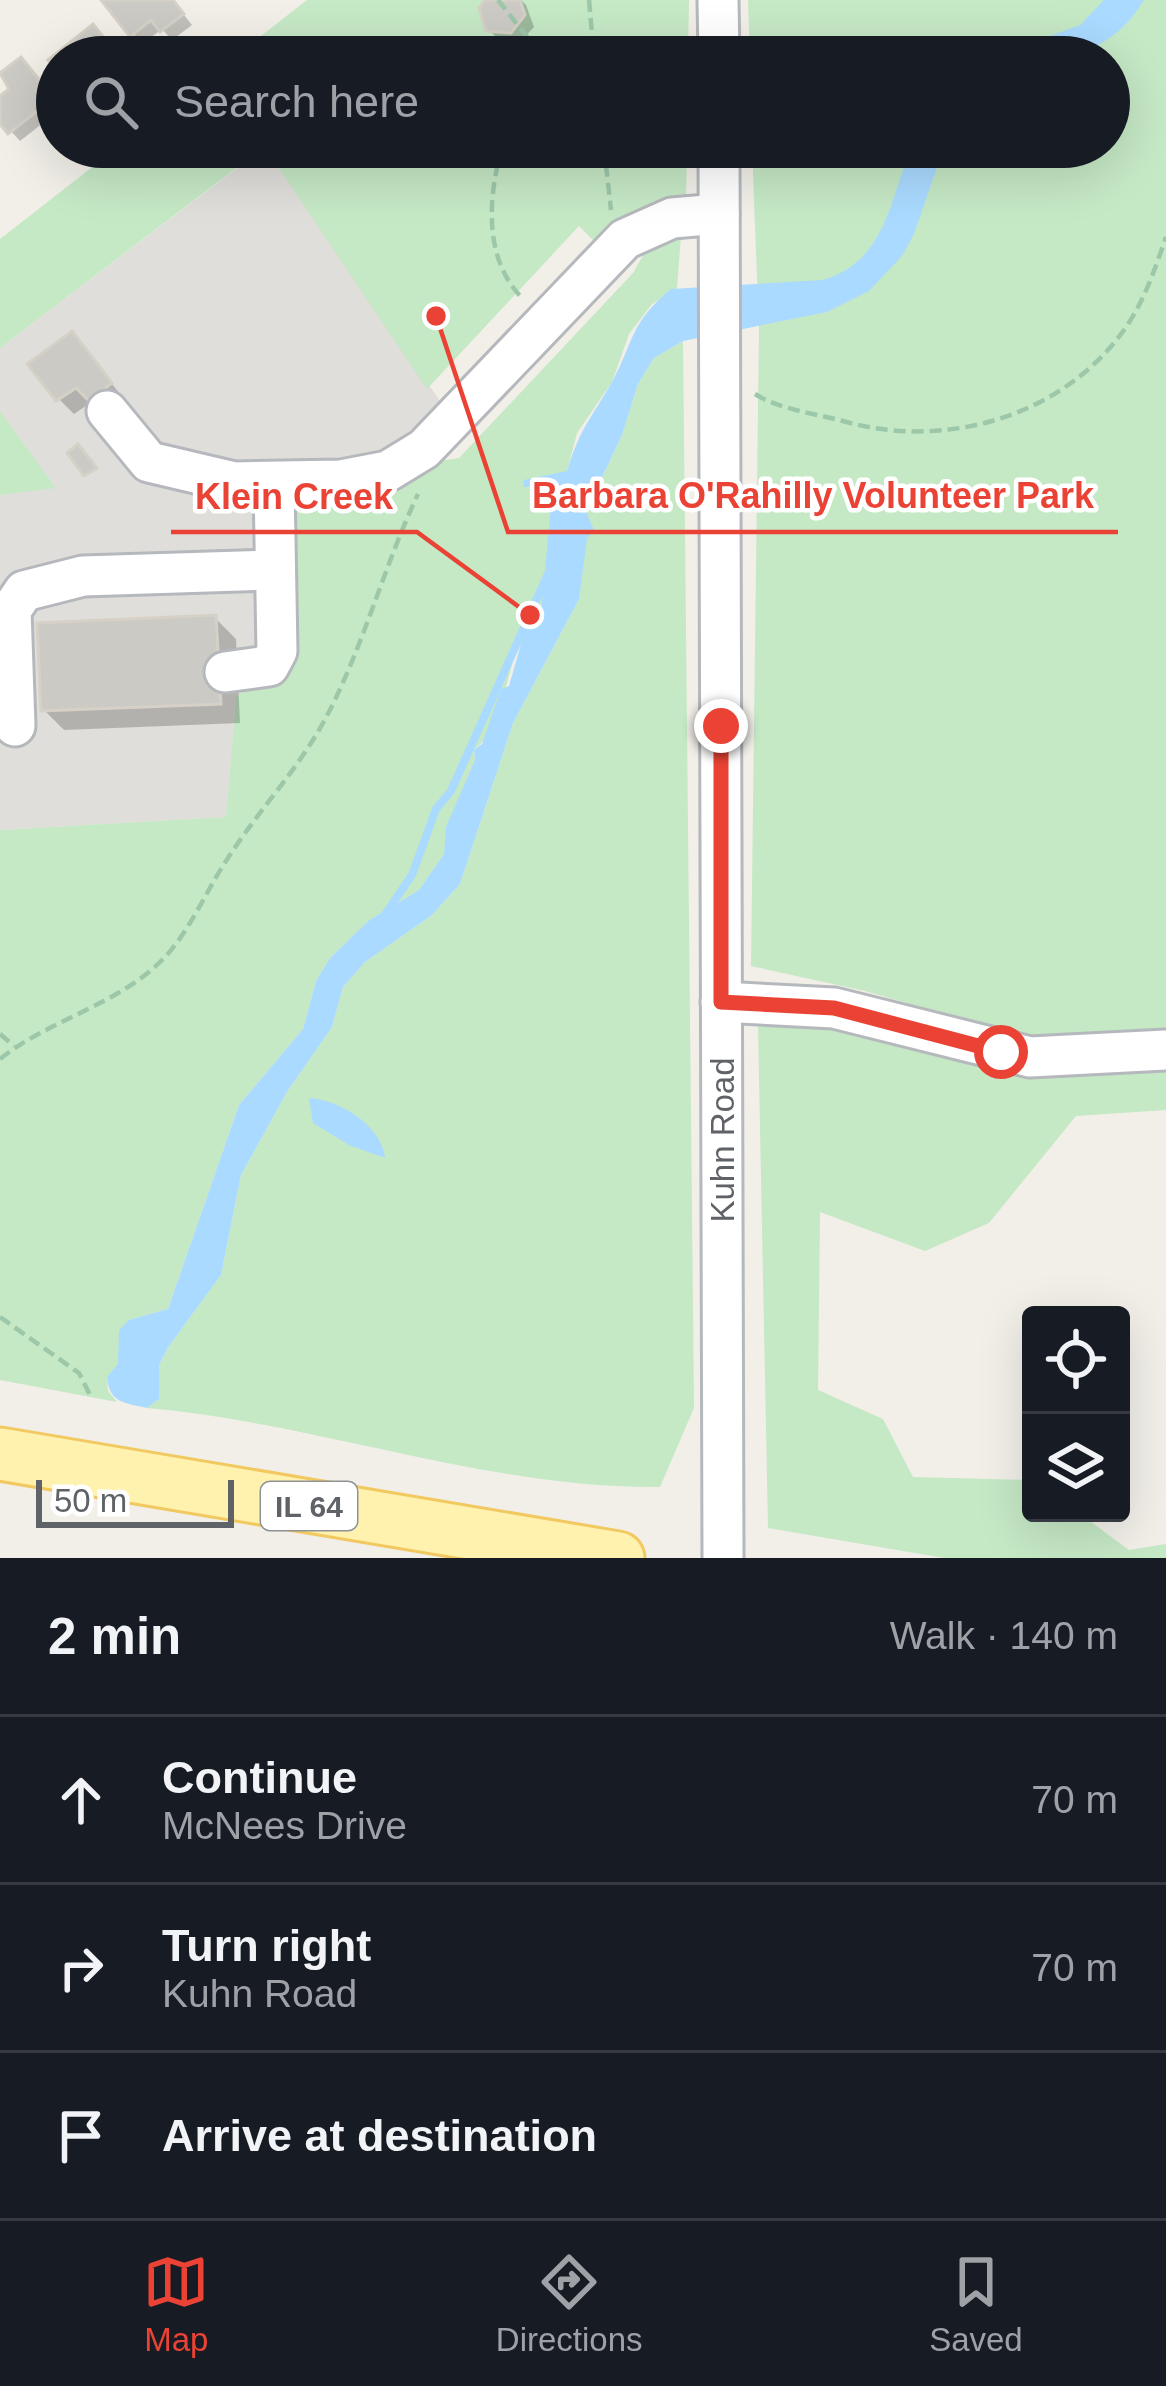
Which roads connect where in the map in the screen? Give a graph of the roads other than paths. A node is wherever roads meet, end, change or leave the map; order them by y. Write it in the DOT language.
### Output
graph roads {
  1 [pos="718,0"];
  2 [pos="718,36"];
  3 [pos="719,168"];
  4 [pos="719,214"];
  5 [pos="107,411"];
  6 [pos="274,485"];
  7 [pos="272,570"];
  8 [pos="225,672"];
  9 [pos="15,726"];
  10 [pos="721,1002"];
  11 [pos="1166,1050"];
  12 [pos="0,1454"];
  13 [pos="618,1558"];
  14 [pos="723,1558"];
  1 -- 2 [label="street"];
  3 -- 4 [label="street, Kuhn Road"];
  4 -- 6 [label="street"];
  4 -- 10 [label="street, Kuhn Road"];
  5 -- 6 [label="street"];
  6 -- 7 [label="street"];
  7 -- 8 [label="street"];
  7 -- 9 [label="street"];
  10 -- 11 [label="street"];
  10 -- 14 [label="street, Kuhn Road"];
  12 -- 13 [label="main road, IL 64"];
}
